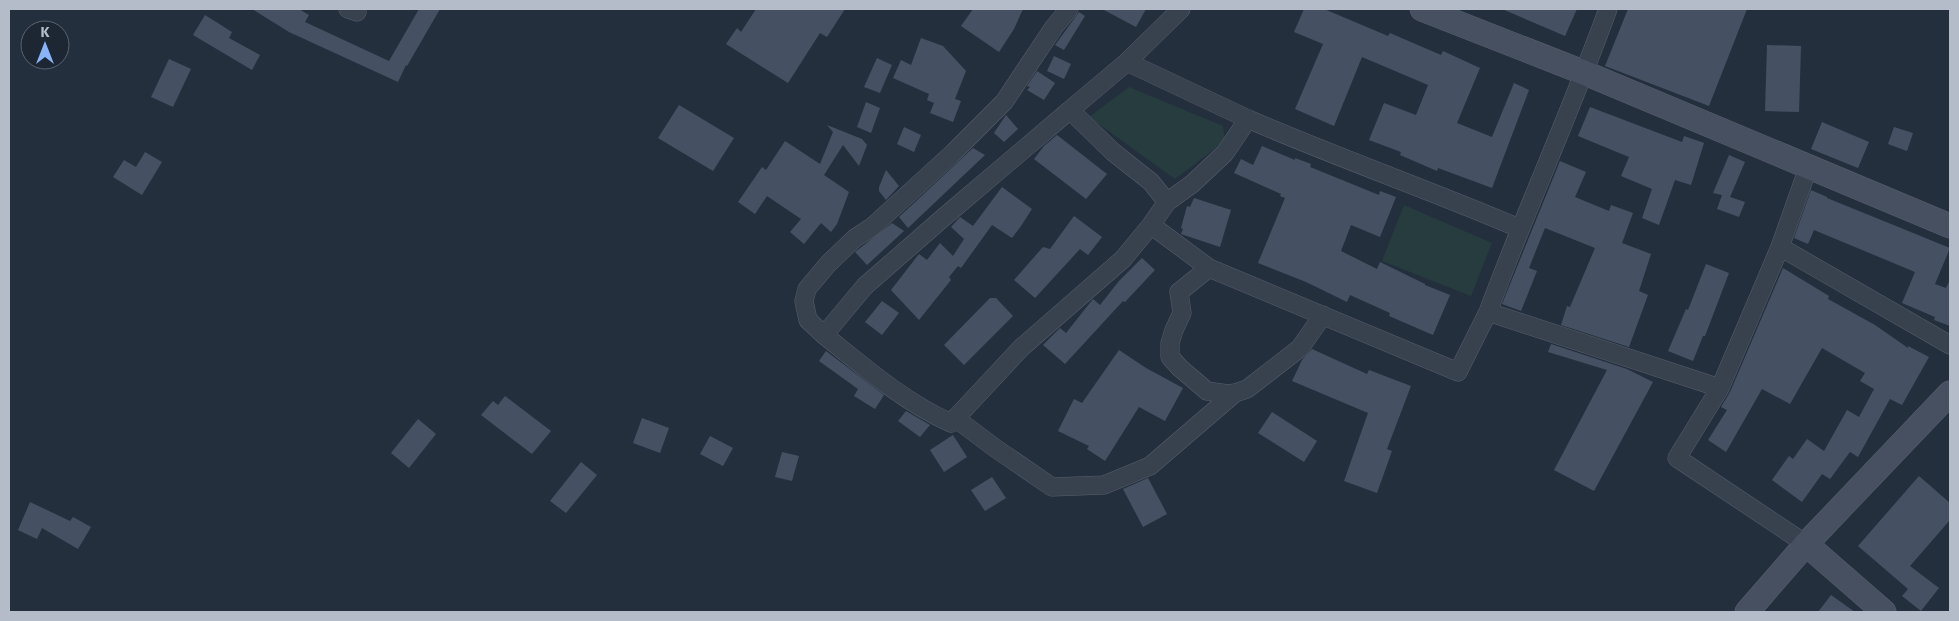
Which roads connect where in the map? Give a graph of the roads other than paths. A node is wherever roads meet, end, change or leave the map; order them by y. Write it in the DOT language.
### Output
graph roads {
  1 [pos="1069,9"];
  2 [pos="1181,9"];
  3 [pos="1422,9"];
  4 [pos="1608,9"];
  5 [pos="1127,62"];
  6 [pos="1585,73"];
  7 [pos="1070,110"];
  8 [pos="1248,120"];
  9 [pos="1808,168"];
  10 [pos="1167,202"];
  11 [pos="1151,225"];
  12 [pos="1950,226"];
  13 [pos="1519,228"];
  14 [pos="1780,247"];
  15 [pos="1209,268"];
  16 [pos="1488,312"];
  17 [pos="1323,315"];
  18 [pos="824,335"];
  19 [pos="1950,345"];
  20 [pos="1720,388"];
  21 [pos="1235,392"];
  22 [pos="1950,393"];
  23 [pos="956,418"];
  24 [pos="1806,544"];
  25 [pos="1746,612"];
  26 [pos="1884,612"];
  1 -- 18 [label="street"];
  2 -- 5 [label="street"];
  3 -- 6 [label="main road"];
  4 -- 6 [label="street"];
  5 -- 7 [label="street"];
  5 -- 8 [label="street"];
  6 -- 9 [label="main road"];
  6 -- 13 [label="street"];
  7 -- 10 [label="street"];
  7 -- 18 [label="street"];
  8 -- 10 [label="street"];
  8 -- 13 [label="street"];
  9 -- 12 [label="main road"];
  9 -- 14 [label="street"];
  10 -- 11 [label="street"];
  11 -- 15 [label="street"];
  11 -- 23 [label="street"];
  13 -- 16 [label="street"];
  14 -- 19 [label="street"];
  14 -- 20 [label="street"];
  15 -- 17 [label="street"];
  15 -- 21 [label="street"];
  16 -- 17 [label="street"];
  16 -- 20 [label="street"];
  17 -- 21 [label="street"];
  18 -- 23 [label="street"];
  20 -- 24 [label="street"];
  21 -- 23 [label="street"];
  22 -- 24 [label="main road"];
  24 -- 25 [label="main road"];
  24 -- 26 [label="main road"];
}
